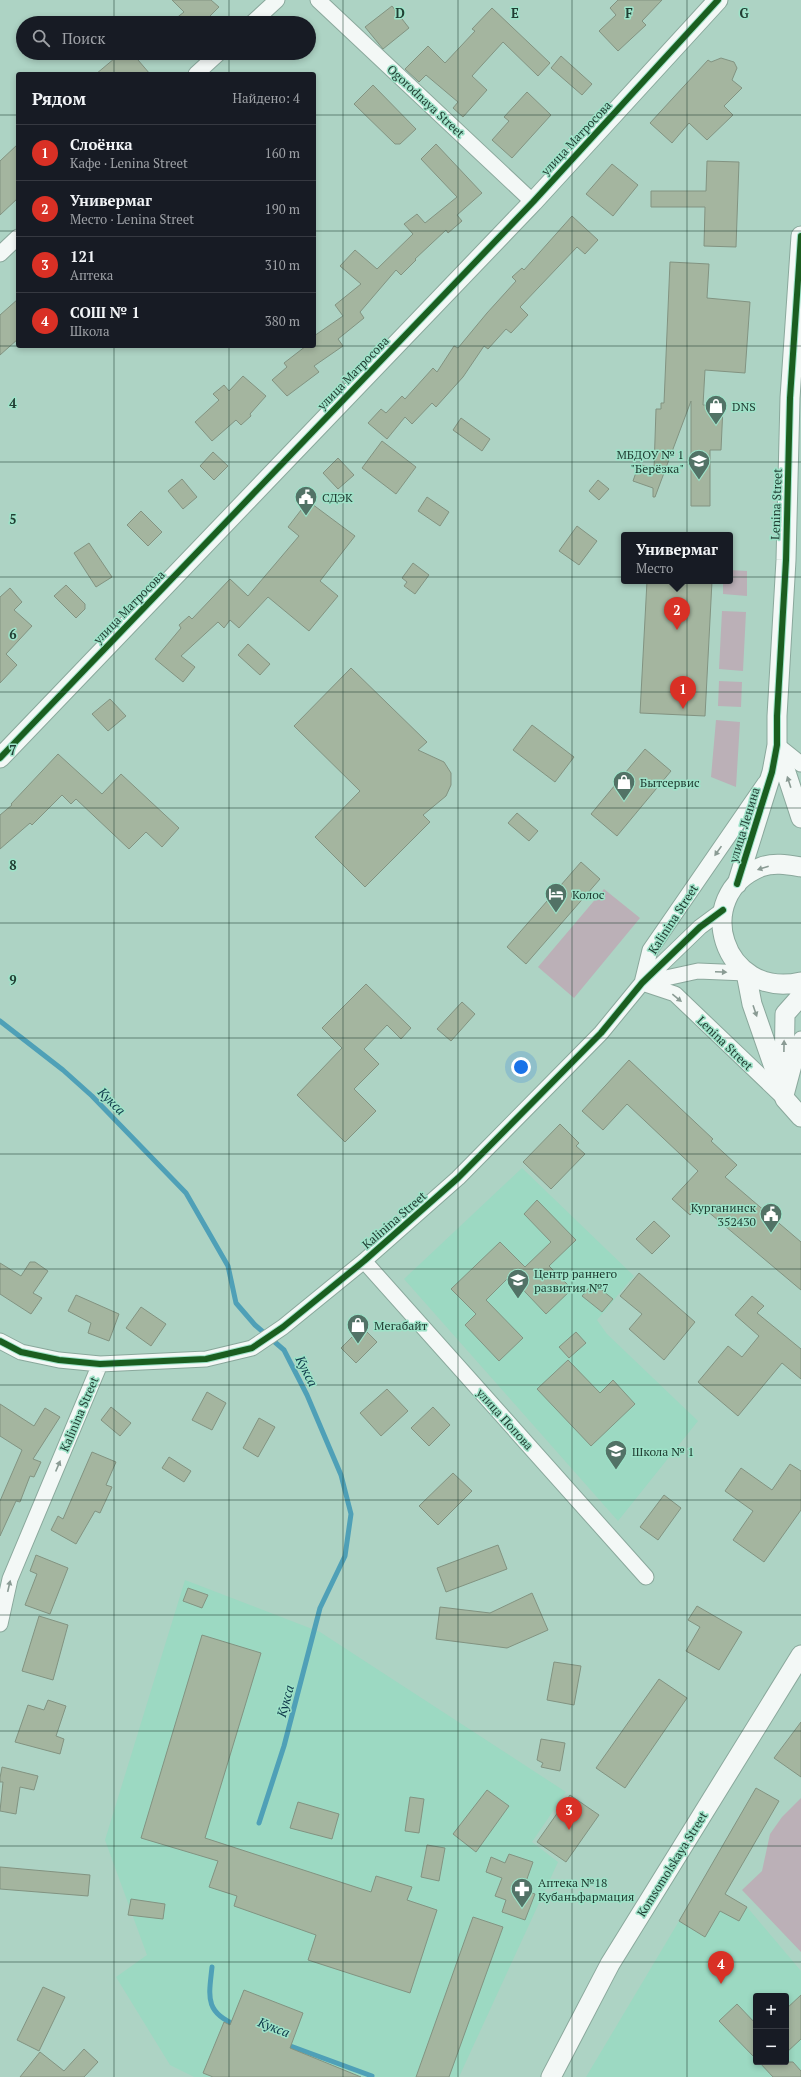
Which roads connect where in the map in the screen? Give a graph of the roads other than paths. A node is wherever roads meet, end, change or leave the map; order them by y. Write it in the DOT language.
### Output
graph roads {
  1 [pos="277,0"];
  2 [pos="318,0"];
  3 [pos="718,0"];
  4 [pos="260,16"];
  5 [pos="211,60"];
  6 [pos="198,72"];
  7 [pos="533,202"];
  8 [pos="801,236"];
  9 [pos="16,239"];
  10 [pos="0,254"];
  11 [pos="777,745"];
  12 [pos="0,758"];
  13 [pos="801,764"];
  14 [pos="772,772"];
  15 [pos="801,818"];
  16 [pos="801,867"];
  17 [pos="737,884"];
  18 [pos="724,910"];
  19 [pos="746,973"];
  20 [pos="801,982"];
  21 [pos="642,983"];
  22 [pos="801,996"];
  23 [pos="801,1039"];
  24 [pos="785,1099"];
  25 [pos="801,1117"];
  26 [pos="364,1261"];
  27 [pos="0,1341"];
  28 [pos="100,1364"];
  29 [pos="646,1577"];
  30 [pos="0,1624"];
  31 [pos="801,1655"];
  32 [pos="551,2077"];
  1 -- 4 [label="street"];
  2 -- 7 [label="street, Ogorodnaya Street"];
  3 -- 7 [label="street, улица Матросова"];
  5 -- 6 [label="street"];
  7 -- 12 [label="street, улица Матросова"];
  8 -- 11 [label="street, Lenina Street"];
  9 -- 10 [label="street"];
  11 -- 13 [label="street"];
  11 -- 14 [label="street, Lenina Street"];
  15 -- 11 [label="street, one-way"];
  14 -- 17 [label="street, улица Ленина"];
  14 -- 21 [label="street, Kalinina Street, one-way"];
  16 -- 17 [label="street, one-way"];
  17 -- 18 [label="street"];
  18 -- 19 [label="street"];
  18 -- 21 [label="street"];
  19 -- 20 [label="street"];
  21 -- 19 [label="street, one-way"];
  19 -- 24 [label="street, one-way"];
  21 -- 24 [label="street, Lenina Street, one-way"];
  21 -- 26 [label="street, Kalinina Street"];
  24 -- 22 [label="street, one-way"];
  23 -- 24 [label="street"];
  24 -- 25 [label="street, Lenina Street"];
  26 -- 28 [label="street, Kalinina Street"];
  26 -- 29 [label="street, улица Попова"];
  27 -- 28 [label="street"];
  30 -- 28 [label="street, Kalinina Street, one-way"];
  31 -- 32 [label="street, Komsomolskaya Street"];
}
